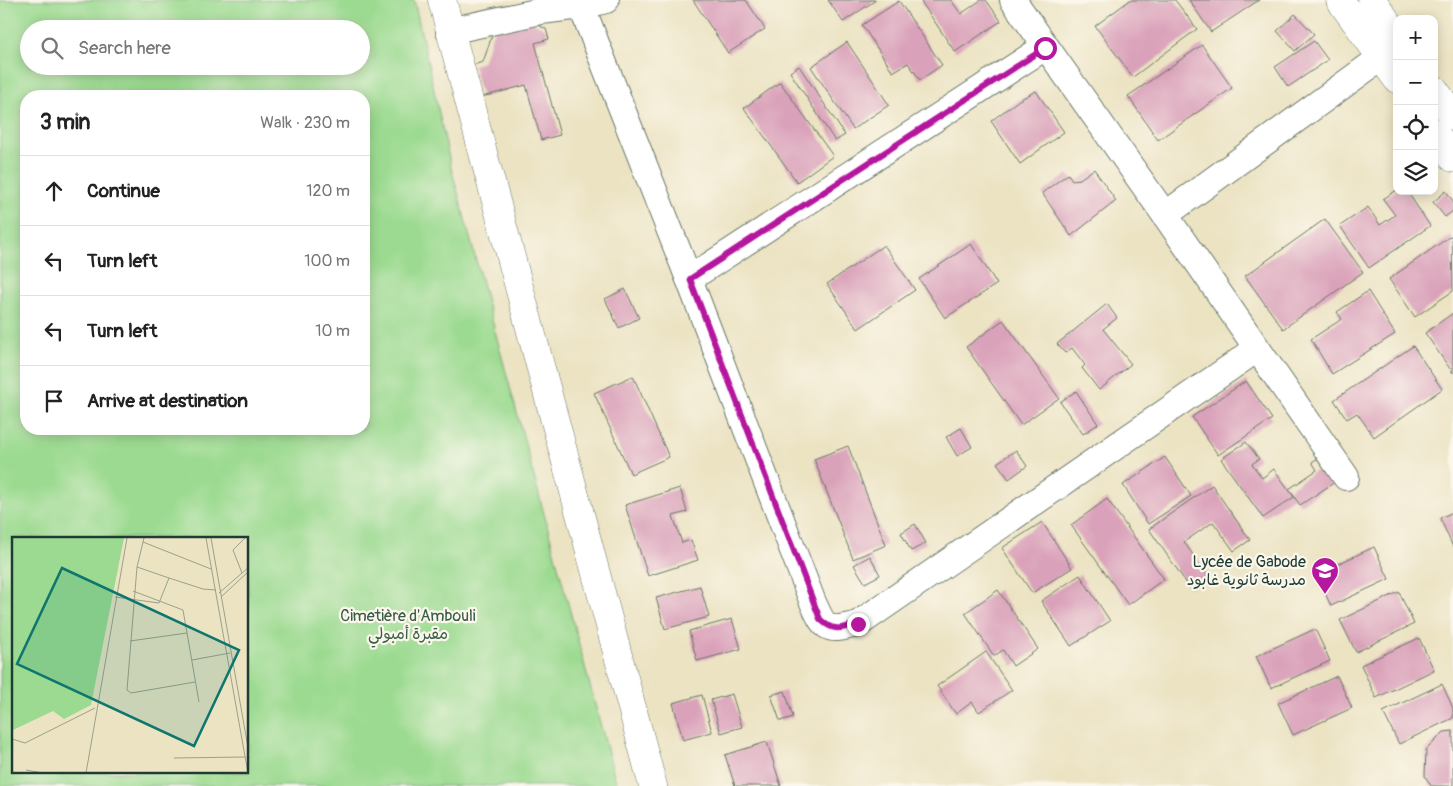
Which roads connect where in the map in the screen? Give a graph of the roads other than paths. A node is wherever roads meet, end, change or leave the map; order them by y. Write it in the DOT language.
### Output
graph roads {
  1 [pos="442,0"];
  2 [pos="606,0"];
  3 [pos="1013,0"];
  4 [pos="1340,0"];
  5 [pos="1372,0"];
  6 [pos="580,3"];
  7 [pos="449,31"];
  8 [pos="1392,46"];
  9 [pos="1045,48"];
  10 [pos="1394,60"];
  11 [pos="1438,95"];
  12 [pos="1453,116"];
  13 [pos="1438,137"];
  14 [pos="1453,158"];
  15 [pos="1165,216"];
  16 [pos="690,279"];
  17 [pos="1256,349"];
  18 [pos="1346,476"];
  19 [pos="653,786"];
  1 -- 7 [label="street"];
  2 -- 6 [label="street"];
  3 -- 9 [label="street"];
  4 -- 8 [label="street"];
  5 -- 8 [label="street"];
  6 -- 7 [label="street"];
  6 -- 16 [label="street"];
  7 -- 19 [label="street"];
  8 -- 10 [label="street"];
  8 -- 15 [label="street"];
  9 -- 15 [label="street"];
  9 -- 16 [label="street"];
  11 -- 12 [label="street"];
  13 -- 14 [label="street"];
  15 -- 17 [label="street"];
  16 -- 17 [label="street"];
  17 -- 18 [label="street"];
}
